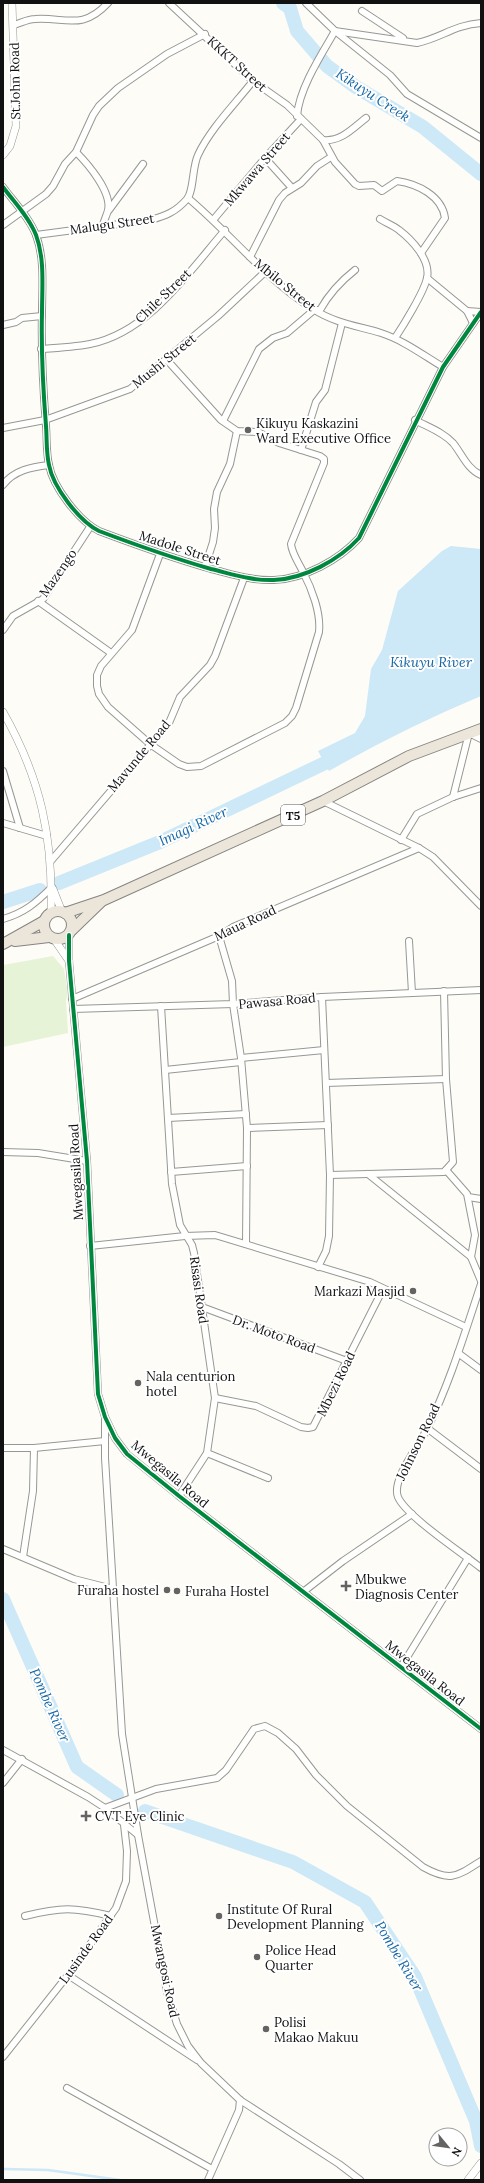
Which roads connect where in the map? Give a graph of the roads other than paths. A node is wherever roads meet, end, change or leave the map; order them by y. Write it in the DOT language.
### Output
graph roads {
  1 [pos="12,3"];
  2 [pos="108,3"];
  3 [pos="169,3"];
  4 [pos="306,3"];
  5 [pos="362,11"];
  6 [pos="481,23"];
  7 [pos="14,25"];
  8 [pos="335,31"];
  9 [pos="205,34"];
  10 [pos="410,41"];
  11 [pos="253,81"];
  12 [pos="299,117"];
  13 [pos="366,118"];
  14 [pos="481,138"];
  15 [pos="323,140"];
  16 [pos="76,152"];
  17 [pos="3,155"];
  18 [pos="265,158"];
  19 [pos="331,158"];
  20 [pos="143,164"];
  21 [pos="3,187"];
  22 [pos="292,188"];
  23 [pos="188,198"];
  24 [pos="109,210"];
  25 [pos="22,212"];
  26 [pos="214,219"];
  27 [pos="380,219"];
  28 [pos="3,225"];
  29 [pos="103,225"];
  30 [pos="225,230"];
  31 [pos="36,235"];
  32 [pos="421,253"];
  33 [pos="250,257"];
  34 [pos="355,270"];
  35 [pos="265,272"];
  36 [pos="427,278"];
  37 [pos="314,310"];
  38 [pos="467,310"];
  39 [pos="481,312"];
  40 [pos="42,316"];
  41 [pos="342,323"];
  42 [pos="473,323"];
  43 [pos="3,325"];
  44 [pos="395,338"];
  45 [pos="41,349"];
  46 [pos="167,360"];
  47 [pos="443,366"];
  48 [pos="45,420"];
  49 [pos="415,420"];
  50 [pos="223,422"];
  51 [pos="3,428"];
  52 [pos="237,431"];
  53 [pos="301,450"];
  54 [pos="49,465"];
  55 [pos="481,475"];
  56 [pos="3,484"];
  57 [pos="90,526"];
  58 [pos="160,554"];
  59 [pos="206,567"];
  60 [pos="304,574"];
  61 [pos="244,578"];
  62 [pos="38,601"];
  63 [pos="3,630"];
  64 [pos="111,653"];
  65 [pos="3,712"];
  66 [pos="481,729"];
  67 [pos="469,733"];
  68 [pos="481,738"];
  69 [pos="150,744"];
  70 [pos="3,771"];
  71 [pos="481,788"];
  72 [pos="453,797"];
  73 [pos="323,801"];
  74 [pos="3,823"];
  75 [pos="20,828"];
  76 [pos="47,836"];
  77 [pos="401,840"];
  78 [pos="419,848"];
  79 [pos="50,862"];
  80 [pos="52,887"];
  81 [pos="104,900"];
  82 [pos="480,903"];
  83 [pos="64,912"];
  84 [pos="51,913"];
  85 [pos="3,919"];
  86 [pos="44,921"];
  87 [pos="70,932"];
  88 [pos="218,936"];
  89 [pos="51,938"];
  90 [pos="409,941"];
  91 [pos="6,943"];
  92 [pos="69,961"];
  93 [pos="481,990"];
  94 [pos="444,991"];
  95 [pos="412,992"];
  96 [pos="322,997"];
  97 [pos="72,999"];
  98 [pos="233,1004"];
  99 [pos="161,1006"];
  100 [pos="73,1009"];
  101 [pos="324,1050"];
  102 [pos="241,1060"];
  103 [pos="165,1070"];
  104 [pos="446,1079"];
  105 [pos="326,1083"];
  106 [pos="246,1114"];
  107 [pos="168,1118"];
  108 [pos="328,1125"];
  109 [pos="247,1128"];
  110 [pos="3,1152"];
  111 [pos="87,1161"];
  112 [pos="247,1166"];
  113 [pos="446,1170"];
  114 [pos="172,1172"];
  115 [pos="368,1174"];
  116 [pos="330,1175"];
  117 [pos="468,1197"];
  118 [pos="481,1199"];
  119 [pos="185,1236"];
  120 [pos="246,1244"];
  121 [pos="90,1246"];
  122 [pos="471,1257"];
  123 [pos="318,1267"];
  124 [pos="481,1282"];
  125 [pos="383,1290"];
  126 [pos="202,1307"];
  127 [pos="466,1327"];
  128 [pos="458,1353"];
  129 [pos="347,1361"];
  130 [pos="481,1370"];
  131 [pos="215,1398"];
  132 [pos="105,1417"];
  133 [pos="427,1428"];
  134 [pos="105,1441"];
  135 [pos="3,1448"];
  136 [pos="34,1448"];
  137 [pos="208,1453"];
  138 [pos="481,1469"];
  139 [pos="268,1478"];
  140 [pos="179,1496"];
  141 [pos="412,1514"];
  142 [pos="3,1549"];
  143 [pos="23,1557"];
  144 [pos="468,1558"];
  145 [pos="481,1568"];
  146 [pos="113,1589"];
  147 [pos="303,1592"];
  148 [pos="401,1667"];
  149 [pos="481,1729"];
  150 [pos="3,1750"];
  151 [pos="22,1759"];
  152 [pos="3,1782"];
  153 [pos="132,1797"];
  154 [pos="105,1808"];
  155 [pos="124,1825"];
  156 [pos="138,1835"];
  157 [pos="481,1861"];
  158 [pos="25,1916"];
  159 [pos="110,1916"];
  160 [pos="68,1975"];
  161 [pos="3,2058"];
  162 [pos="201,2063"];
  163 [pos="67,2088"];
  164 [pos="240,2100"];
  165 [pos="480,2165"];
  166 [pos="212,2169"];
  167 [pos="208,2180"];
  168 [pos="360,2180"];
  169 [pos="468,2180"];
  1 -- 7 [label="street, St.John Road"];
  2 -- 7 [label="street"];
  3 -- 9 [label="street, KKKT Street"];
  4 -- 8 [label="street"];
  5 -- 10 [label="street"];
  6 -- 10 [label="street"];
  7 -- 17 [label="street, St.John Road"];
  8 -- 10 [label="street"];
  8 -- 12 [label="street"];
  8 -- 14 [label="street"];
  9 -- 11 [label="street, KKKT Street"];
  9 -- 16 [label="street"];
  11 -- 12 [label="street, KKKT Street"];
  11 -- 23 [label="street"];
  12 -- 15 [label="street, KKKT Street"];
  12 -- 18 [label="street, Mkwawa Street"];
  13 -- 15 [label="street"];
  15 -- 19 [label="street, KKKT Street"];
  16 -- 24 [label="street"];
  16 -- 25 [label="street"];
  18 -- 22 [label="street"];
  18 -- 26 [label="street, Mkwawa Street"];
  19 -- 22 [label="street"];
  19 -- 32 [label="street, KKKT Street"];
  20 -- 24 [label="street"];
  21 -- 25 [label="street, Madole Street"];
  22 -- 33 [label="street"];
  23 -- 26 [label="street, Mbilo Street"];
  23 -- 29 [label="street, Malugu Street"];
  24 -- 29 [label="street"];
  25 -- 28 [label="street"];
  25 -- 31 [label="street, Madole Street"];
  26 -- 30 [label="street, Mbilo Street"];
  27 -- 32 [label="street"];
  29 -- 31 [label="street, Malugu Street"];
  30 -- 33 [label="street, Mbilo Street"];
  30 -- 45 [label="street, Chile Street"];
  31 -- 40 [label="street, Madole Street"];
  32 -- 36 [label="street"];
  33 -- 35 [label="street, Mbilo Street"];
  34 -- 37 [label="street"];
  35 -- 37 [label="street, Mbilo Street"];
  35 -- 46 [label="street, Mushi Street"];
  36 -- 38 [label="street"];
  36 -- 44 [label="street"];
  37 -- 41 [label="street, Mbilo Street"];
  37 -- 50 [label="street"];
  38 -- 39 [label="street"];
  38 -- 42 [label="street"];
  39 -- 42 [label="street, Madole Street"];
  40 -- 43 [label="street"];
  40 -- 45 [label="street, Madole Street"];
  41 -- 44 [label="street, Mbilo Street"];
  41 -- 53 [label="street"];
  42 -- 47 [label="street, Madole Street"];
  44 -- 47 [label="street, Mbilo Street"];
  45 -- 48 [label="street, Madole Street"];
  46 -- 48 [label="street, Mushi Street"];
  46 -- 50 [label="street"];
  47 -- 49 [label="street, Madole Street"];
  48 -- 51 [label="street, Mushi Street"];
  48 -- 54 [label="street, Madole Street"];
  49 -- 55 [label="street"];
  49 -- 60 [label="street, Madole Street"];
  50 -- 52 [label="street"];
  52 -- 53 [label="street"];
  52 -- 59 [label="street"];
  53 -- 60 [label="street"];
  54 -- 56 [label="street"];
  54 -- 57 [label="street, Madole Street"];
  57 -- 58 [label="street, Madole Street"];
  57 -- 62 [label="street, Mazengo"];
  58 -- 59 [label="street, Madole Street"];
  58 -- 64 [label="street"];
  59 -- 61 [label="street, Madole Street"];
  60 -- 61 [label="street, Madole Street"];
  60 -- 69 [label="street"];
  61 -- 69 [label="street, Mavunde Road"];
  62 -- 63 [label="street, Mazengo"];
  62 -- 64 [label="street"];
  64 -- 69 [label="street"];
  65 -- 76 [label="street"];
  66 -- 67 [label="highway, T5"];
  67 -- 68 [label="street"];
  67 -- 72 [label="street"];
  67 -- 73 [label="highway, T5"];
  69 -- 79 [label="street, Mavunde Road"];
  70 -- 75 [label="street"];
  71 -- 72 [label="street"];
  72 -- 77 [label="street"];
  73 -- 77 [label="street"];
  73 -- 81 [label="highway, T5"];
  74 -- 75 [label="street"];
  75 -- 76 [label="street"];
  76 -- 79 [label="street"];
  77 -- 78 [label="street"];
  78 -- 82 [label="street"];
  78 -- 88 [label="street, Maua Road"];
  79 -- 80 [label="street"];
  80 -- 83 [label="street"];
  80 -- 84 [label="street"];
  80 -- 85 [label="street"];
  81 -- 83 [label="highway, T5"];
  81 -- 87 [label="highway, T5"];
  83 -- 84 [label="highway, T5"];
  83 -- 87 [label="highway"];
  84 -- 86 [label="highway, T5"];
  86 -- 89 [label="highway"];
  86 -- 91 [label="highway, T5"];
  87 -- 89 [label="highway, T5"];
  87 -- 92 [label="street, Mwegasila Road"];
  88 -- 97 [label="street, Maua Road"];
  88 -- 98 [label="street"];
  89 -- 91 [label="highway, T5"];
  89 -- 92 [label="street"];
  90 -- 95 [label="street"];
  92 -- 97 [label="street, Mwegasila Road"];
  93 -- 94 [label="street, Pawasa Road"];
  94 -- 95 [label="street, Pawasa Road"];
  94 -- 104 [label="street"];
  95 -- 96 [label="street, Pawasa Road"];
  96 -- 98 [label="street, Pawasa Road"];
  96 -- 101 [label="street"];
  97 -- 100 [label="street, Mwegasila Road"];
  98 -- 99 [label="street, Pawasa Road"];
  98 -- 102 [label="street"];
  99 -- 100 [label="street, Pawasa Road"];
  99 -- 103 [label="street, Risasi Road"];
  100 -- 111 [label="street, Mwegasila Road"];
  101 -- 102 [label="street"];
  101 -- 105 [label="street"];
  102 -- 103 [label="street"];
  102 -- 106 [label="street"];
  103 -- 107 [label="street, Risasi Road"];
  104 -- 105 [label="street"];
  104 -- 113 [label="street"];
  105 -- 108 [label="street"];
  106 -- 107 [label="street"];
  106 -- 109 [label="street"];
  107 -- 114 [label="street, Risasi Road"];
  108 -- 109 [label="street"];
  108 -- 116 [label="street"];
  109 -- 112 [label="street"];
  110 -- 111 [label="street"];
  111 -- 121 [label="street, Mwegasila Road"];
  112 -- 114 [label="street"];
  112 -- 120 [label="street"];
  113 -- 115 [label="street"];
  113 -- 117 [label="street"];
  114 -- 119 [label="street, Risasi Road"];
  115 -- 116 [label="street"];
  115 -- 122 [label="street"];
  116 -- 123 [label="street"];
  117 -- 118 [label="street"];
  117 -- 122 [label="street"];
  119 -- 120 [label="street"];
  119 -- 121 [label="street"];
  119 -- 126 [label="street, Risasi Road"];
  120 -- 123 [label="street"];
  121 -- 132 [label="street, Mwegasila Road"];
  122 -- 124 [label="street"];
  123 -- 125 [label="street"];
  124 -- 127 [label="street, Johnson Road"];
  125 -- 127 [label="street"];
  125 -- 129 [label="street, Mbezi Road"];
  126 -- 129 [label="street, Dr. Moto Road"];
  126 -- 131 [label="street, Risasi Road"];
  127 -- 128 [label="street, Johnson Road"];
  128 -- 130 [label="street"];
  128 -- 133 [label="street, Johnson Road"];
  129 -- 131 [label="street, Mbezi Road"];
  131 -- 137 [label="street, Risasi Road"];
  132 -- 134 [label="street, Mwangosi Road"];
  132 -- 140 [label="street, Mwegasila Road"];
  133 -- 138 [label="street"];
  133 -- 141 [label="street, Johnson Road"];
  134 -- 136 [label="street"];
  134 -- 146 [label="street, Mwangosi Road"];
  135 -- 136 [label="street"];
  136 -- 143 [label="street"];
  137 -- 139 [label="street"];
  137 -- 140 [label="street, Risasi Road"];
  140 -- 147 [label="street, Mwegasila Road"];
  141 -- 144 [label="street, Johnson Road"];
  141 -- 147 [label="street"];
  142 -- 143 [label="street"];
  143 -- 146 [label="street"];
  144 -- 145 [label="street, Johnson Road"];
  144 -- 148 [label="street"];
  146 -- 153 [label="street, Mwangosi Road"];
  147 -- 148 [label="street, Mwegasila Road"];
  148 -- 149 [label="street, Mwegasila Road"];
  150 -- 151 [label="street"];
  151 -- 152 [label="street"];
  151 -- 154 [label="street"];
  153 -- 154 [label="street"];
  153 -- 156 [label="street, Mwangosi Road"];
  153 -- 157 [label="street"];
  154 -- 155 [label="street"];
  155 -- 156 [label="street"];
  155 -- 159 [label="street, Lusinde Road"];
  156 -- 162 [label="street, Mwangosi Road"];
  158 -- 159 [label="street"];
  159 -- 160 [label="street, Lusinde Road"];
  160 -- 161 [label="street, Lusinde Road"];
  160 -- 162 [label="street"];
  162 -- 164 [label="street, Mwangosi Road"];
  163 -- 166 [label="street"];
  164 -- 166 [label="street"];
  164 -- 168 [label="street, Mwangosi Road"];
  165 -- 169 [label="street"];
  166 -- 167 [label="street"];
}
